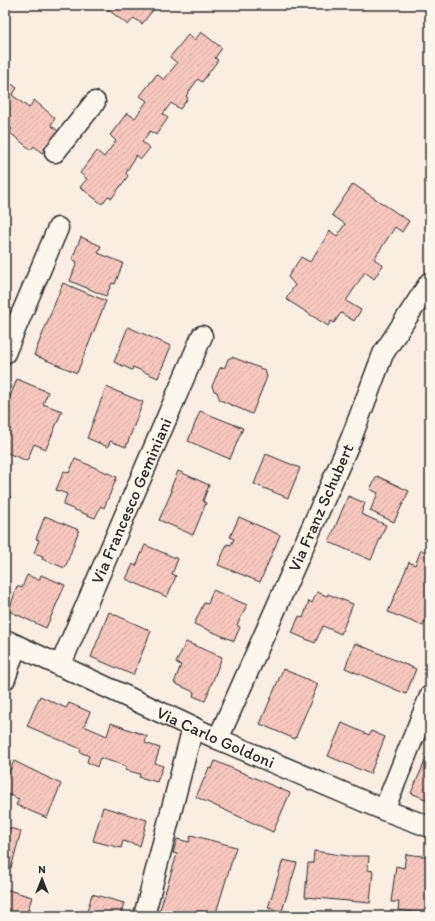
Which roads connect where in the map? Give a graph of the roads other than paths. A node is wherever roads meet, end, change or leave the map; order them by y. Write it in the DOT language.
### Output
graph roads {
  1 [pos="95,102"];
  2 [pos="55,152"];
  3 [pos="58,228"];
  4 [pos="430,282"];
  5 [pos="202,336"];
  6 [pos="5,353"];
  7 [pos="11,642"];
  8 [pos="60,666"];
  9 [pos="5,679"];
  10 [pos="430,696"];
  11 [pos="193,727"];
  12 [pos="218,739"];
  13 [pos="384,810"];
  14 [pos="430,827"];
  15 [pos="144,916"];
  1 -- 2 [label="street"];
  3 -- 6 [label="street"];
  4 -- 12 [label="street, Via Franz Schubert"];
  5 -- 8 [label="street, Via Francesco Geminiani"];
  7 -- 8 [label="street, Via Carlo Goldoni"];
  7 -- 9 [label="street"];
  8 -- 11 [label="street, Via Carlo Goldoni"];
  10 -- 13 [label="street"];
  11 -- 12 [label="street, Via Carlo Goldoni"];
  11 -- 15 [label="street"];
  12 -- 13 [label="street, Via Carlo Goldoni"];
  13 -- 14 [label="street, Via Carlo Goldoni"];
}
